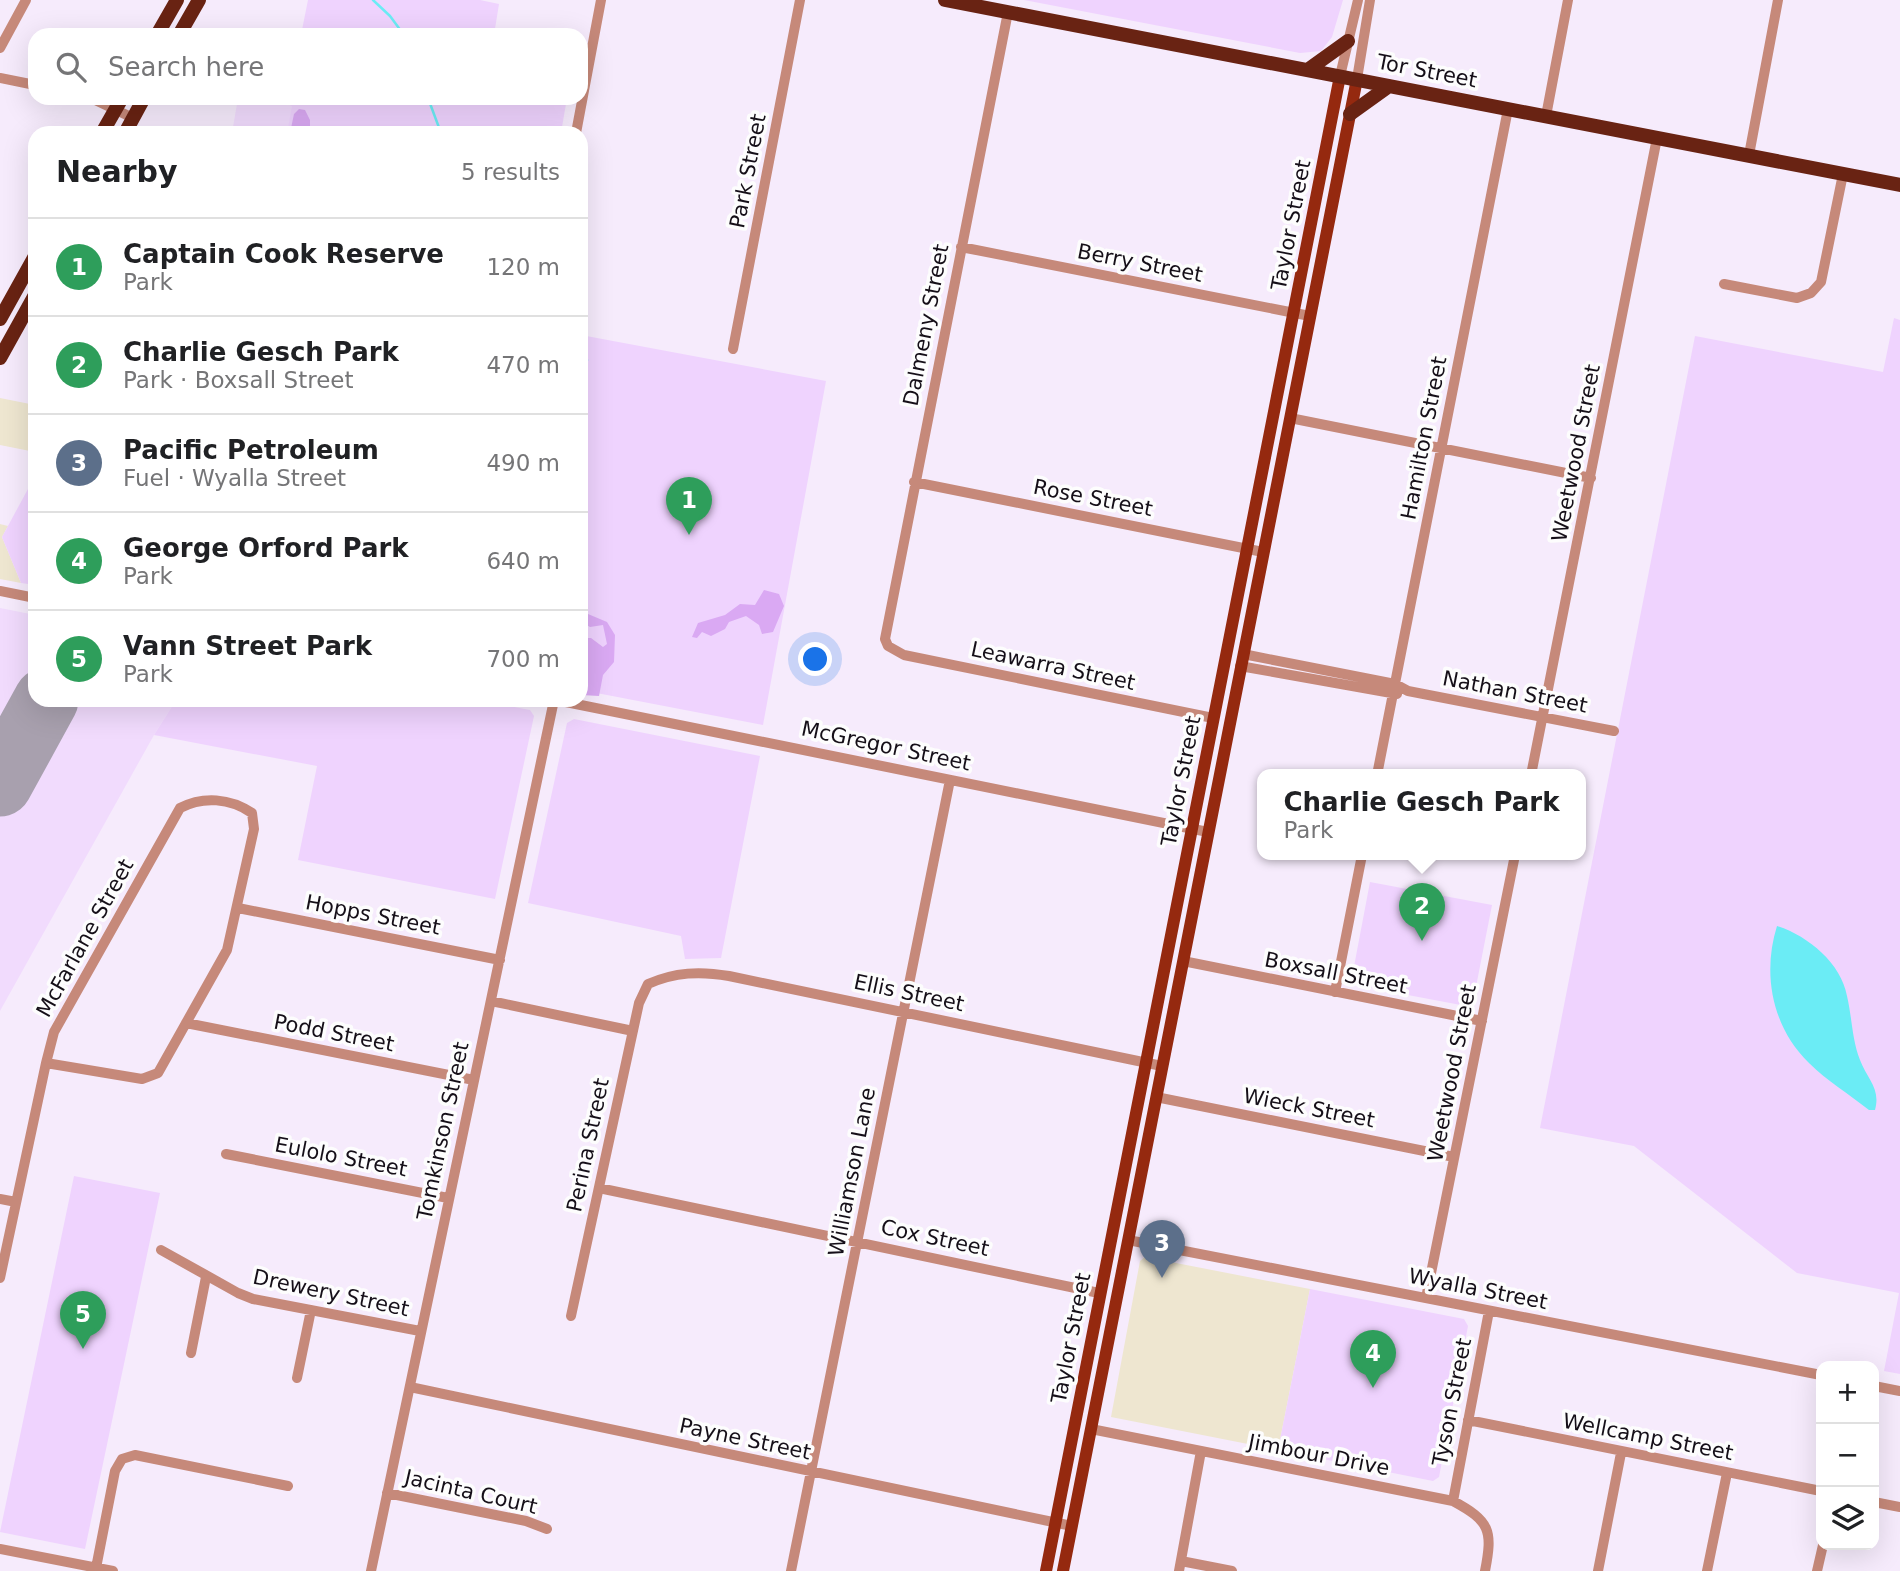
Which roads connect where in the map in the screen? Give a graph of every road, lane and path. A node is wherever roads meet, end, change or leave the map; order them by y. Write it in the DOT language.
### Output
graph roads {
  1 [pos="26,0"];
  2 [pos="177,0"];
  3 [pos="199,0"];
  4 [pos="601,0"];
  5 [pos="800,0"];
  6 [pos="945,0"];
  7 [pos="1358,0"];
  8 [pos="1370,0"];
  9 [pos="1568,0"];
  10 [pos="1779,0"];
  11 [pos="1008,12"];
  12 [pos="161,28"];
  13 [pos="183,28"];
  14 [pos="1348,41"];
  15 [pos="0,48"];
  16 [pos="588,69"];
  17 [pos="1309,69"];
  18 [pos="1340,75"];
  19 [pos="0,78"];
  20 [pos="1357,79"];
  21 [pos="28,84"];
  22 [pos="1389,86"];
  23 [pos="118,105"];
  24 [pos="121,105"];
  25 [pos="140,105"];
  26 [pos="581,105"];
  27 [pos="1508,108"];
  28 [pos="1350,114"];
  29 [pos="1546,116"];
  30 [pos="133,118"];
  31 [pos="106,126"];
  32 [pos="129,126"];
  33 [pos="577,126"];
  34 [pos="1657,138"];
  35 [pos="1749,155"];
  36 [pos="1843,174"];
  37 [pos="1900,185"];
  38 [pos="961,247"];
  39 [pos="28,269"];
  40 [pos="1724,284"];
  41 [pos="28,308"];
  42 [pos="1293,313"];
  43 [pos="1310,316"];
  44 [pos="0,319"];
  45 [pos="733,349"];
  46 [pos="0,358"];
  47 [pos="1290,418"];
  48 [pos="1441,448"];
  49 [pos="1591,478"];
  50 [pos="914,482"];
  51 [pos="1246,548"];
  52 [pos="1263,552"];
  53 [pos="0,591"];
  54 [pos="28,597"];
  55 [pos="888,646"];
  56 [pos="1242,660"];
  57 [pos="1394,689"];
  58 [pos="554,707"];
  59 [pos="588,707"];
  60 [pos="1213,718"];
  61 [pos="1543,718"];
  62 [pos="1614,731"];
  63 [pos="1378,769"];
  64 [pos="1532,769"];
  65 [pos="950,780"];
  66 [pos="1191,829"];
  67 [pos="1208,832"];
  68 [pos="1361,860"];
  69 [pos="1514,860"];
  70 [pos="238,908"];
  71 [pos="500,960"];
  72 [pos="1183,961"];
  73 [pos="648,984"];
  74 [pos="1335,992"];
  75 [pos="491,1002"];
  76 [pos="903,1012"];
  77 [pos="1482,1021"];
  78 [pos="186,1023"];
  79 [pos="633,1031"];
  80 [pos="1146,1062"];
  81 [pos="46,1063"];
  82 [pos="1162,1066"];
  83 [pos="474,1080"];
  84 [pos="1156,1097"];
  85 [pos="226,1154"];
  86 [pos="1454,1157"];
  87 [pos="599,1188"];
  88 [pos="448,1198"];
  89 [pos="0,1199"];
  90 [pos="16,1202"];
  91 [pos="1128,1240"];
  92 [pos="857,1241"];
  93 [pos="161,1250"];
  94 [pos="206,1277"];
  95 [pos="0,1278"];
  96 [pos="1099,1293"];
  97 [pos="1426,1298"];
  98 [pos="311,1310"];
  99 [pos="1489,1311"];
  100 [pos="571,1316"];
  101 [pos="420,1331"];
  102 [pos="191,1353"];
  103 [pos="1816,1374"];
  104 [pos="297,1378"];
  105 [pos="410,1387"];
  106 [pos="1879,1387"];
  107 [pos="1900,1391"];
  108 [pos="1468,1420"];
  109 [pos="1091,1429"];
  110 [pos="1201,1451"];
  111 [pos="1621,1452"];
  112 [pos="811,1473"];
  113 [pos="1727,1473"];
  114 [pos="288,1486"];
  115 [pos="1816,1491"];
  116 [pos="387,1493"];
  117 [pos="1453,1501"];
  118 [pos="1879,1503"];
  119 [pos="1900,1507"];
  120 [pos="1056,1522"];
  121 [pos="1072,1525"];
  122 [pos="547,1529"];
  123 [pos="0,1549"];
  124 [pos="1822,1550"];
  125 [pos="1180,1566"];
  126 [pos="96,1567"];
  127 [pos="113,1571"];
  128 [pos="371,1571"];
  129 [pos="791,1571"];
  130 [pos="1046,1571"];
  131 [pos="1063,1571"];
  132 [pos="1232,1571"];
  133 [pos="1485,1571"];
  134 [pos="1598,1571"];
  135 [pos="1707,1571"];
  136 [pos="1818,1571"];
  1 -- 15 [label="street"];
  2 -- 12 [label="highway"];
  3 -- 13 [label="highway"];
  4 -- 16 [label="street"];
  5 -- 45 [label="street, Park Street"];
  6 -- 11 [label="highway, Tor Street"];
  7 -- 14 [label="street, Taylor Street"];
  8 -- 20 [label="street, Taylor Street"];
  9 -- 29 [label="street"];
  10 -- 35 [label="street"];
  11 -- 17 [label="highway, Tor Street"];
  11 -- 38 [label="street, Dalmeny Street"];
  14 -- 17 [label="highway"];
  14 -- 18 [label="street, Taylor Street"];
  17 -- 18 [label="highway, Tor Street"];
  18 -- 20 [label="highway, Tor Street"];
  18 -- 42 [label="main road, Taylor Street"];
  19 -- 21 [label="street"];
  20 -- 22 [label="highway, Tor Street"];
  20 -- 28 [label="main road, Taylor Street"];
  22 -- 27 [label="highway, Tor Street"];
  22 -- 28 [label="highway"];
  23 -- 31 [label="highway"];
  24 -- 30 [label="street"];
  25 -- 30 [label="highway"];
  26 -- 33 [label="street"];
  27 -- 29 [label="highway, Tor Street"];
  27 -- 48 [label="street, Hamilton Street"];
  28 -- 43 [label="main road, Taylor Street"];
  29 -- 34 [label="highway, Tor Street"];
  30 -- 32 [label="highway"];
  34 -- 35 [label="highway, Tor Street"];
  34 -- 49 [label="street, Weetwood Street"];
  35 -- 36 [label="highway, Tor Street"];
  36 -- 37 [label="highway, Tor Street"];
  36 -- 40 [label="street"];
  38 -- 42 [label="street, Berry Street"];
  38 -- 50 [label="street, Dalmeny Street"];
  39 -- 44 [label="highway"];
  41 -- 46 [label="highway"];
  42 -- 43 [label="street, Berry Street"];
  42 -- 51 [label="main road, Taylor Street"];
  43 -- 47 [label="main road, Taylor Street"];
  47 -- 48 [label="street"];
  47 -- 52 [label="main road, Taylor Street"];
  48 -- 49 [label="street"];
  48 -- 57 [label="street, Hamilton Street"];
  49 -- 61 [label="street, Weetwood Street"];
  50 -- 51 [label="street, Rose Street"];
  50 -- 55 [label="street, Dalmeny Street"];
  51 -- 52 [label="street, Rose Street"];
  51 -- 60 [label="main road, Taylor Street"];
  52 -- 56 [label="main road, Taylor Street"];
  53 -- 54 [label="street"];
  55 -- 60 [label="street, Leawarra Street"];
  56 -- 57 [label="street, Nathan Street"];
  56 -- 67 [label="main road, Taylor Street"];
  57 -- 61 [label="street, Nathan Street"];
  57 -- 63 [label="street, Hamilton Street"];
  58 -- 71 [label="street, Tomkinson Street"];
  59 -- 65 [label="street, McGregor Street"];
  60 -- 66 [label="main road, Taylor Street"];
  61 -- 62 [label="street, Nathan Street"];
  61 -- 64 [label="street, Weetwood Street"];
  65 -- 66 [label="street, McGregor Street"];
  65 -- 76 [label="street, Williamson Lane"];
  66 -- 67 [label="street, McGregor Street"];
  66 -- 80 [label="main road, Taylor Street"];
  67 -- 72 [label="main road, Taylor Street"];
  68 -- 74 [label="street"];
  69 -- 77 [label="street, Weetwood Street"];
  70 -- 71 [label="street, Hopps Street"];
  70 -- 78 [label="street"];
  70 -- 81 [label="street, McFarlane Street"];
  71 -- 75 [label="street, Tomkinson Street"];
  72 -- 74 [label="street, Boxsall Street"];
  72 -- 82 [label="main road, Taylor Street"];
  73 -- 76 [label="street, Ellis Street"];
  73 -- 79 [label="street, Perina Street"];
  74 -- 77 [label="street, Boxsall Street"];
  75 -- 79 [label="street"];
  75 -- 83 [label="street, Tomkinson Street"];
  76 -- 80 [label="street, Ellis Street"];
  76 -- 92 [label="street, Williamson Lane"];
  77 -- 86 [label="street, Weetwood Street"];
  78 -- 81 [label="street"];
  78 -- 83 [label="street, Podd Street"];
  79 -- 87 [label="street, Perina Street"];
  80 -- 82 [label="street, Ellis Street"];
  80 -- 96 [label="main road, Taylor Street"];
  81 -- 90 [label="street, McFarlane Street"];
  82 -- 84 [label="main road, Taylor Street"];
  83 -- 88 [label="street, Tomkinson Street"];
  84 -- 86 [label="street, Wieck Street"];
  84 -- 91 [label="main road, Taylor Street"];
  85 -- 88 [label="street, Eulolo Street"];
  86 -- 97 [label="street, Weetwood Street"];
  87 -- 92 [label="street, Cox Street"];
  87 -- 100 [label="street, Perina Street"];
  88 -- 101 [label="street, Tomkinson Street"];
  89 -- 90 [label="street"];
  90 -- 95 [label="street, McFarlane Street"];
  91 -- 96 [label="main road"];
  91 -- 97 [label="street, Wyalla Street"];
  91 -- 109 [label="main road, Taylor Street"];
  92 -- 96 [label="street, Cox Street"];
  92 -- 112 [label="street, Williamson Lane"];
  93 -- 94 [label="street, Drewery Street"];
  94 -- 98 [label="street, Drewery Street"];
  94 -- 102 [label="street"];
  96 -- 120 [label="main road, Taylor Street"];
  97 -- 99 [label="street, Wyalla Street"];
  98 -- 101 [label="street, Drewery Street"];
  98 -- 104 [label="street"];
  99 -- 103 [label="street, Wyalla Street"];
  99 -- 108 [label="street, Tyson Street"];
  101 -- 105 [label="street, Tomkinson Street"];
  105 -- 112 [label="street, Payne Street"];
  105 -- 116 [label="street, Tomkinson Street"];
  106 -- 107 [label="street"];
  108 -- 111 [label="street, Wellcamp Street"];
  108 -- 117 [label="street, Tyson Street"];
  109 -- 110 [label="street, Jimbour Drive"];
  109 -- 121 [label="main road, Taylor Street"];
  110 -- 117 [label="street, Jimbour Drive"];
  110 -- 125 [label="street"];
  111 -- 113 [label="street, Wellcamp Street"];
  111 -- 134 [label="street"];
  112 -- 120 [label="street, Payne Street"];
  112 -- 129 [label="street, Williamson Lane"];
  113 -- 115 [label="street, Wellcamp Street"];
  113 -- 135 [label="street"];
  114 -- 126 [label="street"];
  116 -- 122 [label="street, Jacinta Court"];
  116 -- 128 [label="street, Tomkinson Street"];
  117 -- 133 [label="street, Jimbour Drive"];
  118 -- 119 [label="street"];
  120 -- 121 [label="street, Payne Street"];
  120 -- 130 [label="main road, Taylor Street"];
  121 -- 131 [label="main road, Taylor Street"];
  123 -- 126 [label="street"];
  124 -- 136 [label="street"];
  125 -- 132 [label="street"];
  126 -- 127 [label="street"];
}
